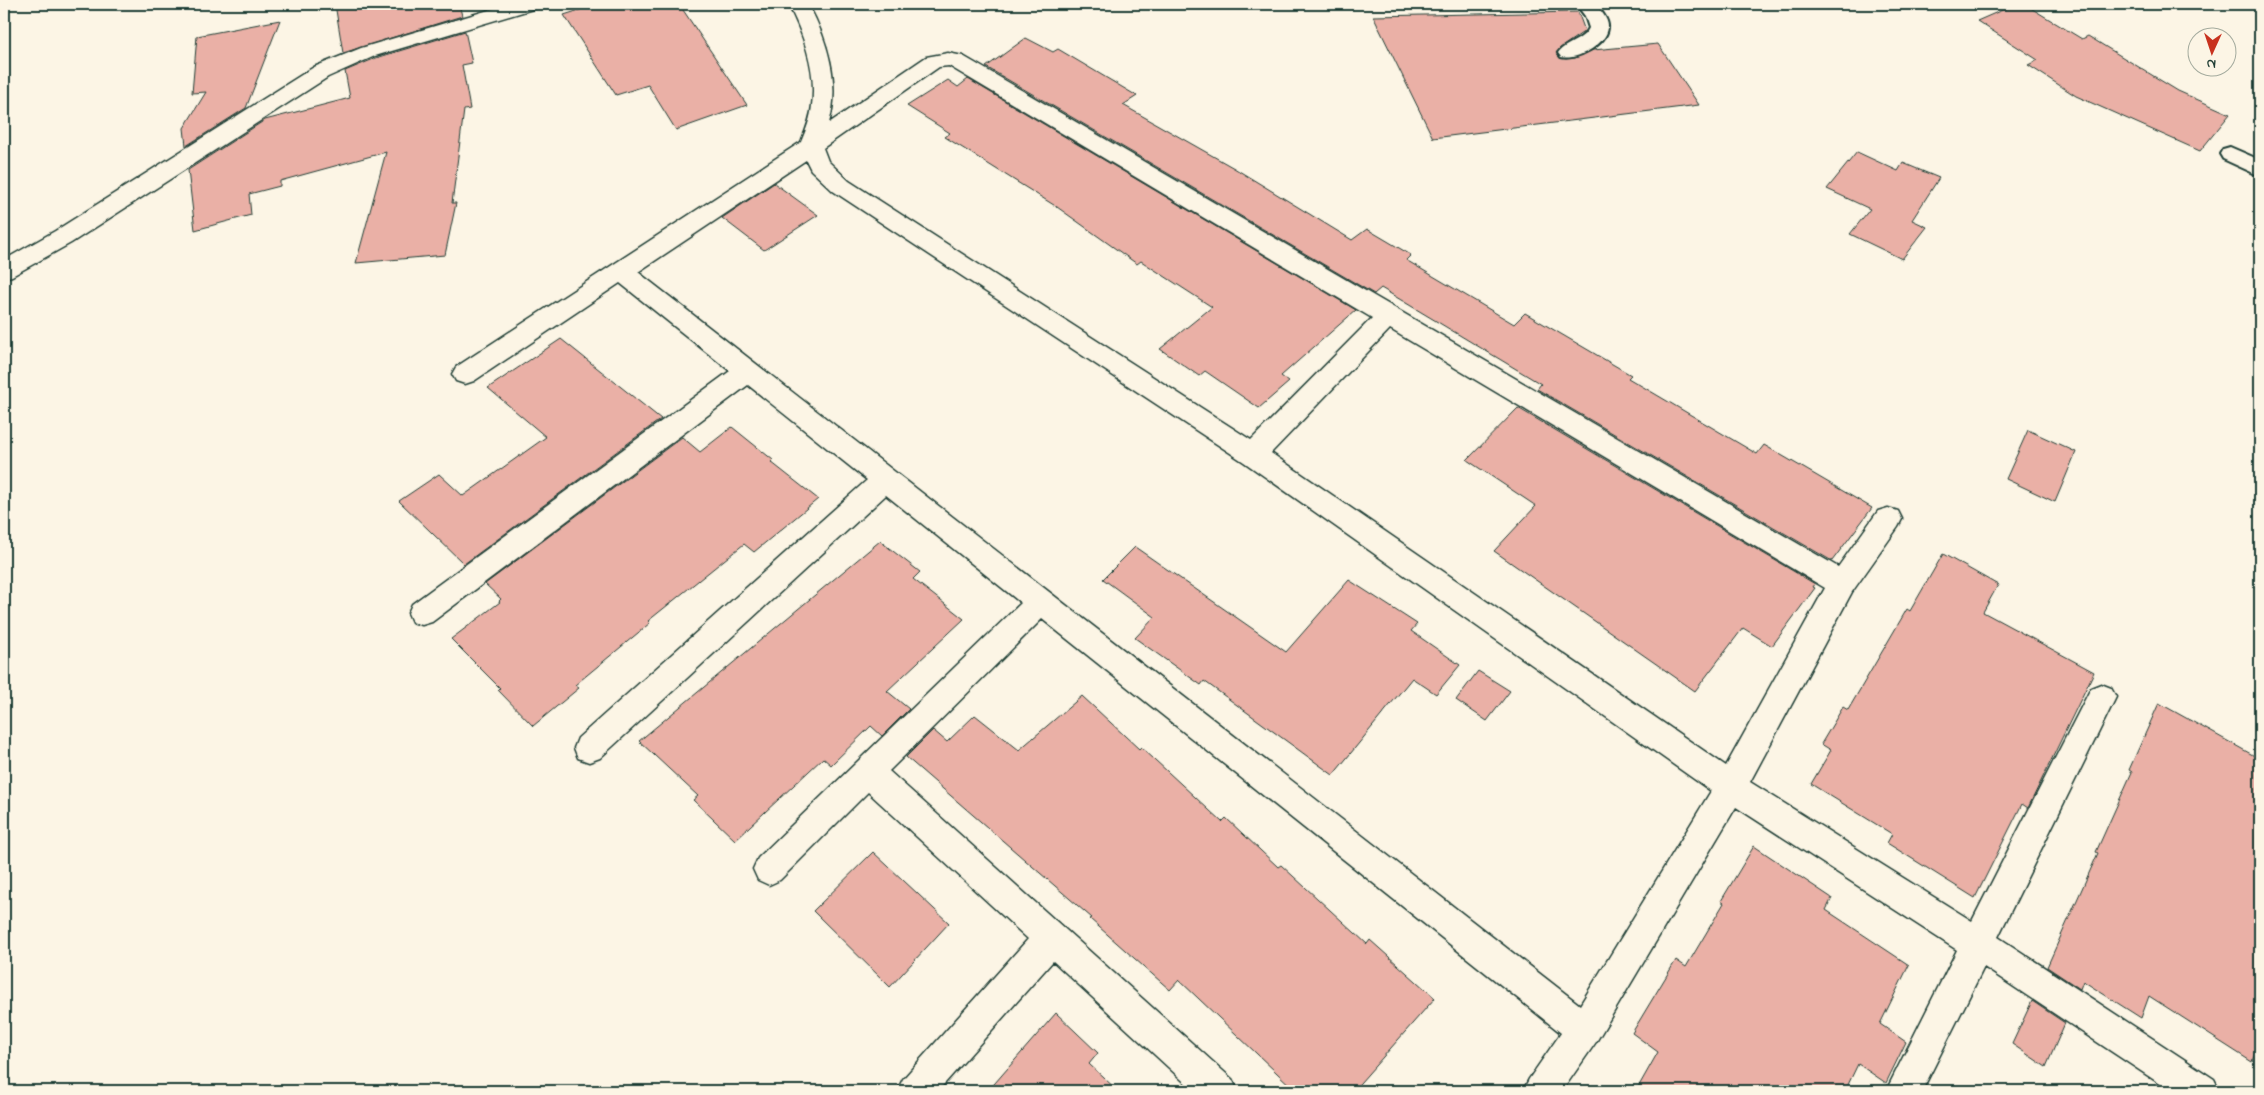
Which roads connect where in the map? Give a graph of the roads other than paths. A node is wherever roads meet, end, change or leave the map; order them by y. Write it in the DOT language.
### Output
graph roads {
  1 [pos="529,4"];
  2 [pos="798,4"];
  3 [pos="1585,4"];
  4 [pos="1568,53"];
  5 [pos="811,146"];
  6 [pos="2230,154"];
  7 [pos="2260,169"];
  8 [pos="4,270"];
  9 [pos="620,270"];
  10 [pos="1389,316"];
  11 [pos="748,371"];
  12 [pos="465,374"];
  13 [pos="1253,455"];
  14 [pos="885,479"];
  15 [pos="1888,519"];
  16 [pos="1842,584"];
  17 [pos="1041,602"];
  18 [pos="422,613"];
  19 [pos="2101,698"];
  20 [pos="590,748"];
  21 [pos="867,771"];
  22 [pos="1731,787"];
  23 [pos="769,869"];
  24 [pos="1052,937"];
  25 [pos="1977,943"];
  26 [pos="1584,1030"];
  27 [pos="916,1091"];
  28 [pos="1220,1091"];
  29 [pos="1541,1091"];
  30 [pos="1904,1091"];
  31 [pos="2202,1091"];
  1 -- 8 [label="street"];
  2 -- 5 [label="street"];
  3 -- 4 [label="lane"];
  5 -- 9 [label="street"];
  5 -- 10 [label="street"];
  5 -- 13 [label="street"];
  6 -- 7 [label="lane"];
  9 -- 11 [label="street"];
  9 -- 12 [label="street"];
  10 -- 13 [label="street"];
  10 -- 16 [label="street"];
  11 -- 14 [label="street"];
  11 -- 18 [label="street"];
  13 -- 22 [label="street"];
  14 -- 17 [label="street"];
  14 -- 20 [label="street"];
  15 -- 16 [label="street"];
  16 -- 22 [label="street"];
  17 -- 21 [label="street"];
  17 -- 26 [label="street"];
  19 -- 25 [label="street"];
  21 -- 23 [label="street"];
  21 -- 24 [label="street"];
  22 -- 25 [label="street"];
  22 -- 26 [label="street"];
  24 -- 27 [label="street"];
  24 -- 28 [label="street"];
  25 -- 30 [label="street"];
  25 -- 31 [label="street"];
  26 -- 29 [label="street"];
}
